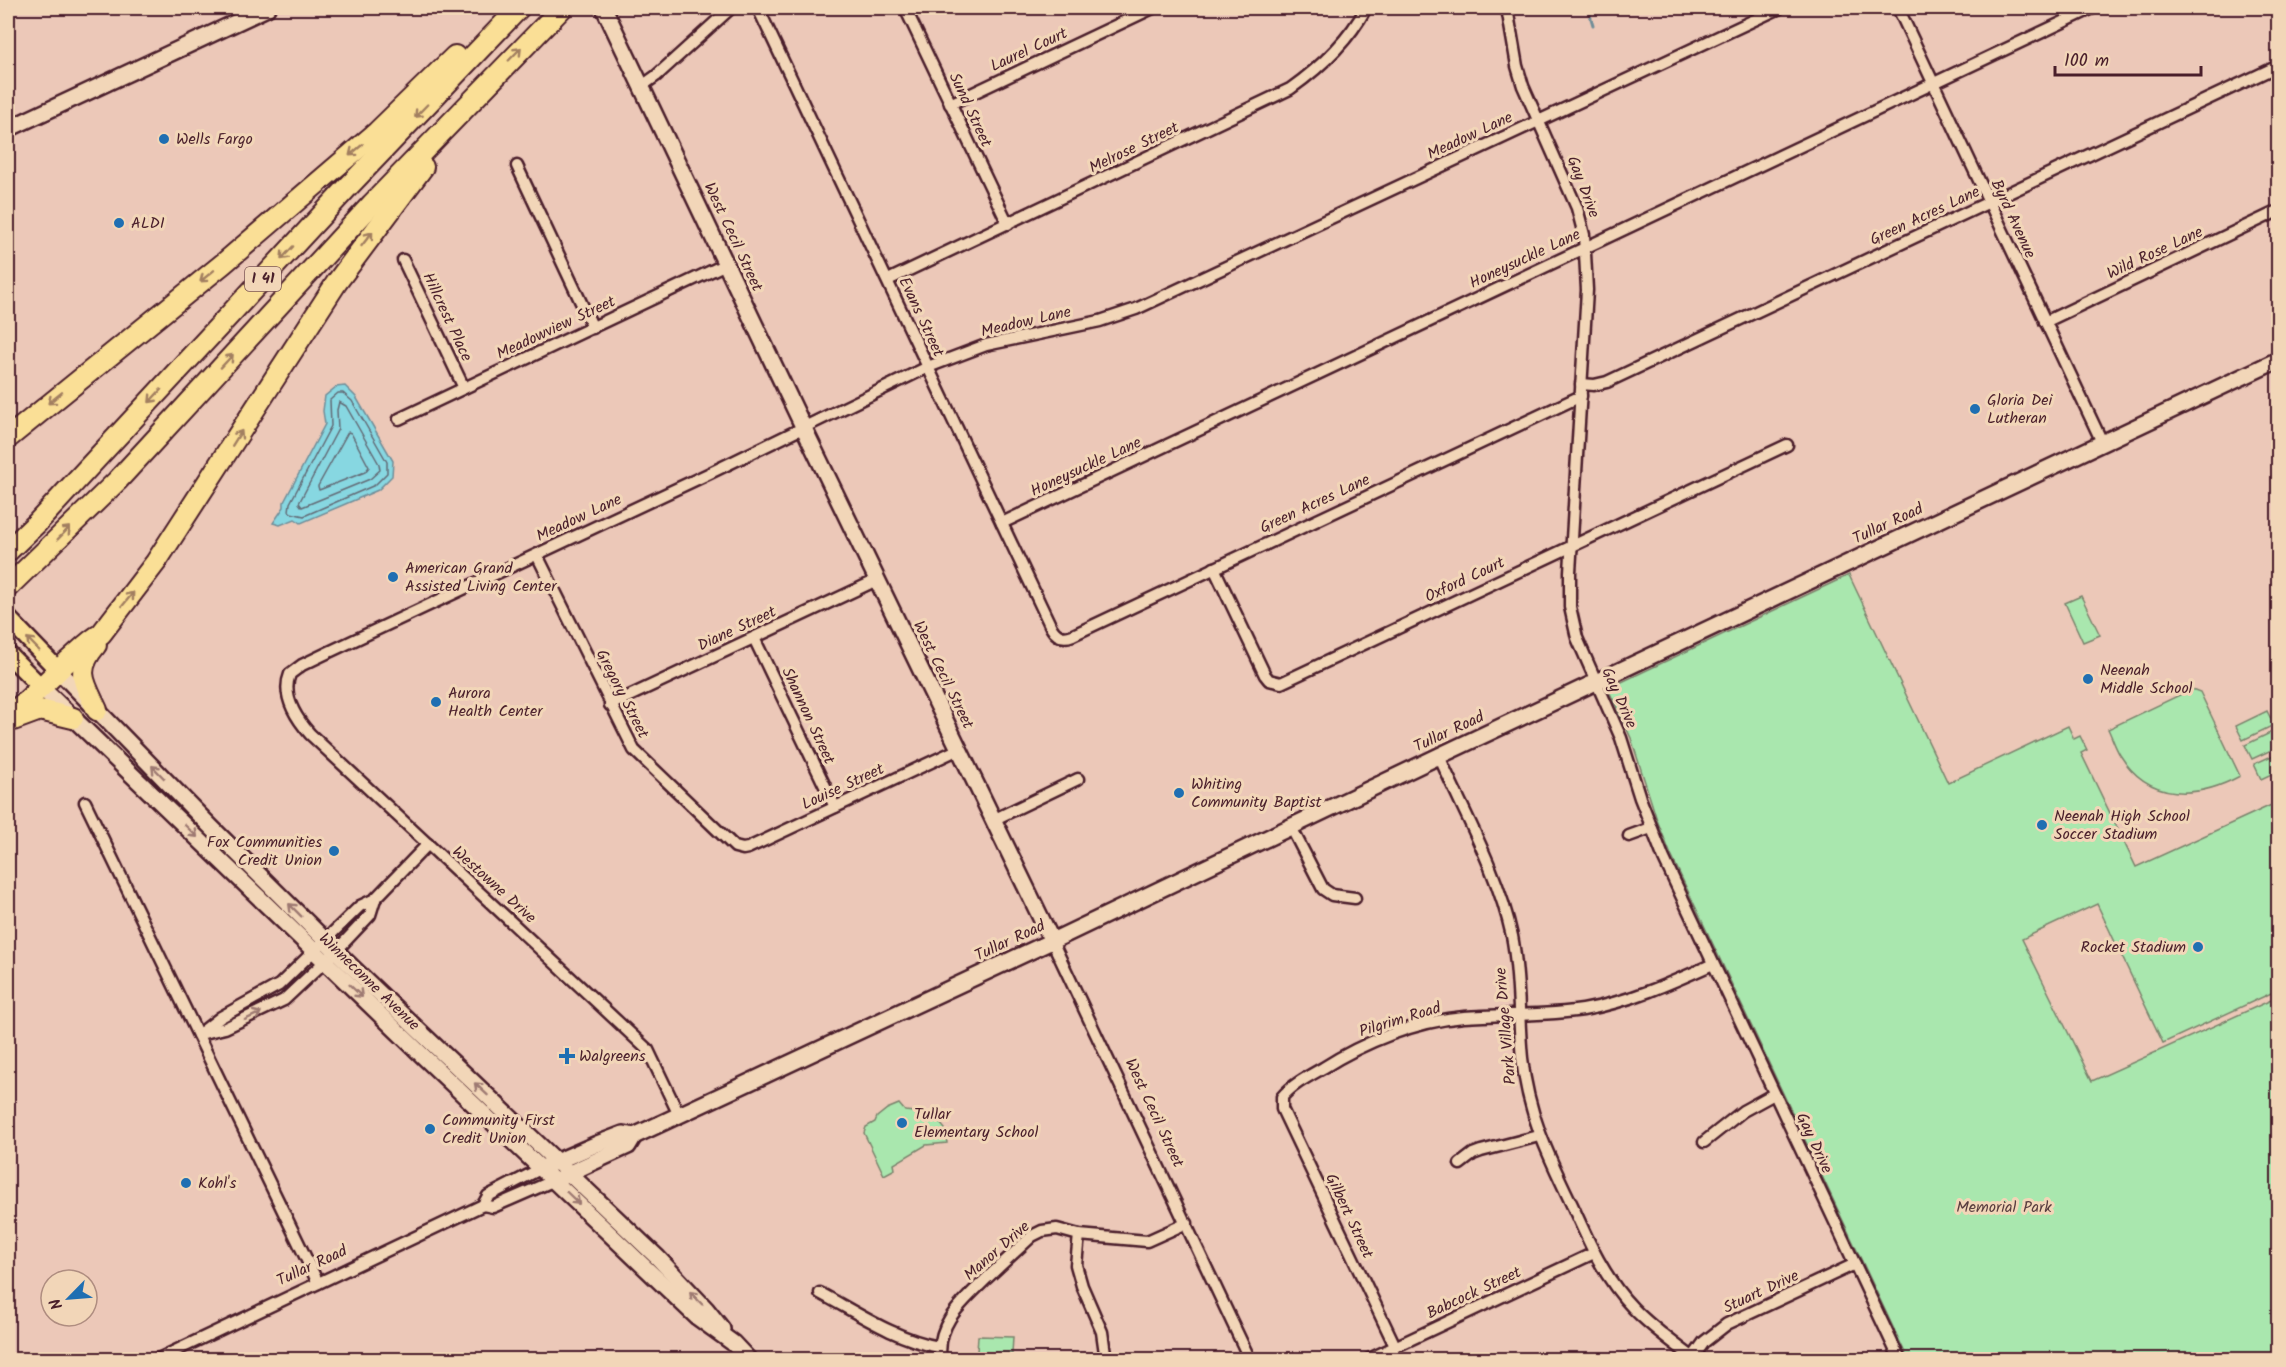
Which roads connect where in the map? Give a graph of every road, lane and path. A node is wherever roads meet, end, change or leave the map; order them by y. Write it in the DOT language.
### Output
graph roads {
  1 [pos="267,8"];
  2 [pos="504,8"];
  3 [pos="519,8"];
  4 [pos="561,8"];
  5 [pos="604,8"];
  6 [pos="730,8"];
  7 [pos="758,8"];
  8 [pos="905,8"];
  9 [pos="1153,8"];
  10 [pos="1366,8"];
  11 [pos="1507,8"];
  12 [pos="1780,8"];
  13 [pos="1898,8"];
  14 [pos="2093,8"];
  15 [pos="2278,66"];
  16 [pos="1933,84"];
  17 [pos="642,86"];
  18 [pos="475,96"];
  19 [pos="951,104"];
  20 [pos="1538,122"];
  21 [pos="8,128"];
  22 [pos="517,166"];
  23 [pos="1989,203"];
  24 [pos="2278,212"];
  25 [pos="1008,224"];
  26 [pos="1586,247"];
  27 [pos="403,260"];
  28 [pos="726,264"];
  29 [pos="888,280"];
  30 [pos="2045,322"];
  31 [pos="593,328"];
  32 [pos="2278,360"];
  33 [pos="928,367"];
  34 [pos="1581,384"];
  35 [pos="464,388"];
  36 [pos="1581,396"];
  37 [pos="399,419"];
  38 [pos="804,428"];
  39 [pos="9,436"];
  40 [pos="2102,442"];
  41 [pos="1787,445"];
  42 [pos="1002,523"];
  43 [pos="1571,545"];
  44 [pos="8,551"];
  45 [pos="537,555"];
  46 [pos="1214,568"];
  47 [pos="877,580"];
  48 [pos="15,581"];
  49 [pos="8,618"];
  50 [pos="101,634"];
  51 [pos="1061,636"];
  52 [pos="754,638"];
  53 [pos="8,654"];
  54 [pos="58,670"];
  55 [pos="288,680"];
  56 [pos="1596,682"];
  57 [pos="41,687"];
  58 [pos="610,705"];
  59 [pos="98,710"];
  60 [pos="8,716"];
  61 [pos="73,718"];
  62 [pos="8,722"];
  63 [pos="959,749"];
  64 [pos="1439,756"];
  65 [pos="1078,779"];
  66 [pos="85,802"];
  67 [pos="835,807"];
  68 [pos="993,820"];
  69 [pos="1291,827"];
  70 [pos="1651,828"];
  71 [pos="1629,836"];
  72 [pos="428,844"];
  73 [pos="739,849"];
  74 [pos="1355,898"];
  75 [pos="375,899"];
  76 [pos="1052,941"];
  77 [pos="325,950"];
  78 [pos="1713,964"];
  79 [pos="1519,1014"];
  80 [pos="198,1035"];
  81 [pos="1774,1094"];
  82 [pos="1282,1097"];
  83 [pos="680,1115"];
  84 [pos="634,1136"];
  85 [pos="1539,1136"];
  86 [pos="1704,1142"];
  87 [pos="558,1161"];
  88 [pos="1460,1164"];
  89 [pos="542,1168"];
  90 [pos="570,1173"];
  91 [pos="555,1180"];
  92 [pos="483,1205"];
  93 [pos="1186,1224"];
  94 [pos="1079,1235"];
  95 [pos="1594,1253"];
  96 [pos="1855,1264"];
  97 [pos="318,1283"];
  98 [pos="820,1293"];
  99 [pos="733,1344"];
  100 [pos="1395,1346"];
  101 [pos="939,1347"];
  102 [pos="156,1359"];
  103 [pos="749,1359"];
  104 [pos="941,1359"];
  105 [pos="1106,1359"];
  106 [pos="1250,1359"];
  107 [pos="1367,1359"];
  108 [pos="1693,1359"];
  109 [pos="1899,1359"];
  1 -- 21 [label="main road"];
  2 -- 39 [label="highway, one-way"];
  3 -- 44 [label="highway, I 41, one-way"];
  18 -- 4 [label="highway, I 41, one-way"];
  5 -- 17 [label="main road, West Cecil Street"];
  6 -- 17 [label="street"];
  7 -- 29 [label="street, Evans Street"];
  8 -- 19 [label="street, Sund Street"];
  9 -- 19 [label="street, Laurel Court"];
  10 -- 25 [label="street, Melrose Street"];
  11 -- 20 [label="street, Gay Drive"];
  12 -- 20 [label="street, Meadow Lane"];
  13 -- 16 [label="street, Byrd Avenue"];
  14 -- 16 [label="street, Honeysuckle Lane"];
  15 -- 23 [label="street, Green Acres Lane"];
  16 -- 23 [label="street, Byrd Avenue"];
  16 -- 26 [label="street, Honeysuckle Lane"];
  17 -- 28 [label="main road, West Cecil Street"];
  48 -- 18 [label="highway, I 41, one-way"];
  50 -- 18 [label="highway, one-way"];
  19 -- 25 [label="street, Sund Street"];
  20 -- 26 [label="street, Gay Drive"];
  20 -- 33 [label="street, Meadow Lane"];
  22 -- 31 [label="street"];
  23 -- 30 [label="street, Byrd Avenue"];
  23 -- 34 [label="street, Green Acres Lane"];
  24 -- 30 [label="street, Wild Rose Lane"];
  25 -- 29 [label="street, Melrose Street"];
  26 -- 34 [label="street, Gay Drive"];
  26 -- 42 [label="street, Honeysuckle Lane"];
  27 -- 35 [label="street, Hillcrest Place"];
  28 -- 31 [label="street, Meadowview Street"];
  28 -- 38 [label="main road, West Cecil Street"];
  29 -- 33 [label="street, Evans Street"];
  30 -- 40 [label="street, Byrd Avenue"];
  31 -- 35 [label="street, Meadowview Street"];
  32 -- 40 [label="main road, Tullar Road"];
  33 -- 38 [label="street, Meadow Lane"];
  33 -- 42 [label="street, Evans Street"];
  34 -- 36 [label="street, Gay Drive"];
  35 -- 37 [label="street, Meadowview Street"];
  36 -- 43 [label="street, Gay Drive"];
  36 -- 46 [label="street, Green Acres Lane"];
  38 -- 45 [label="street, Meadow Lane"];
  38 -- 47 [label="main road, West Cecil Street"];
  40 -- 56 [label="main road, Tullar Road"];
  41 -- 43 [label="street, Oxford Court"];
  42 -- 51 [label="street, Evans Street"];
  43 -- 46 [label="street, Oxford Court"];
  43 -- 56 [label="street, Gay Drive"];
  45 -- 55 [label="street, Meadow Lane"];
  45 -- 58 [label="street, Gregory Street"];
  46 -- 51 [label="street, Green Acres Lane"];
  47 -- 52 [label="street, Diane Street"];
  47 -- 63 [label="main road, West Cecil Street"];
  54 -- 49 [label="main road, Winneconne Avenue, one-way"];
  50 -- 54 [label="highway"];
  50 -- 59 [label="highway"];
  52 -- 58 [label="street, Diane Street"];
  52 -- 67 [label="street, Shannon Street"];
  53 -- 57 [label="main road, Winneconne Avenue"];
  54 -- 57 [label="highway"];
  54 -- 59 [label="main road, Winneconne Avenue"];
  55 -- 72 [label="street, Westowne Drive"];
  56 -- 64 [label="main road, Tullar Road"];
  56 -- 70 [label="street, Gay Drive"];
  57 -- 60 [label="highway"];
  57 -- 61 [label="main road, Winneconne Avenue"];
  58 -- 73 [label="street, Gregory Street"];
  77 -- 59 [label="main road, Winneconne Avenue, one-way"];
  61 -- 62 [label="highway"];
  61 -- 77 [label="main road, Winneconne Avenue, one-way"];
  63 -- 67 [label="street, Louise Street"];
  63 -- 68 [label="main road, West Cecil Street"];
  64 -- 69 [label="main road, Tullar Road"];
  64 -- 79 [label="street, Park Village Drive"];
  65 -- 68 [label="street"];
  66 -- 80 [label="street"];
  67 -- 73 [label="street, Louise Street"];
  68 -- 76 [label="main road, West Cecil Street"];
  69 -- 74 [label="street"];
  69 -- 76 [label="main road, Tullar Road"];
  70 -- 71 [label="street"];
  70 -- 78 [label="street, Gay Drive"];
  72 -- 75 [label="street"];
  72 -- 83 [label="street, Westowne Drive"];
  75 -- 77 [label="street"];
  75 -- 77 [label="street"];
  76 -- 83 [label="main road, Tullar Road"];
  76 -- 93 [label="street, West Cecil Street"];
  77 -- 80 [label="street"];
  87 -- 77 [label="main road, Winneconne Avenue, one-way"];
  77 -- 89 [label="main road, Winneconne Avenue, one-way"];
  78 -- 79 [label="street, Pilgrim Road"];
  78 -- 81 [label="street, Gay Drive"];
  79 -- 82 [label="street, Pilgrim Road"];
  79 -- 85 [label="street, Park Village Drive"];
  80 -- 97 [label="street"];
  81 -- 86 [label="street"];
  81 -- 96 [label="street, Gay Drive"];
  82 -- 100 [label="street, Gilbert Street"];
  83 -- 84 [label="main road, Tullar Road"];
  84 -- 87 [label="main road, Tullar Road"];
  84 -- 90 [label="main road, Tullar Road"];
  85 -- 88 [label="street"];
  85 -- 95 [label="street, Park Village Drive"];
  87 -- 89 [label="main road, Tullar Road"];
  87 -- 90 [label="main road, Winneconne Avenue"];
  89 -- 91 [label="main road, Winneconne Avenue"];
  89 -- 92 [label="street, Tullar Road"];
  90 -- 91 [label="main road, Tullar Road"];
  99 -- 90 [label="main road, Winneconne Avenue, one-way"];
  91 -- 92 [label="street, Tullar Road"];
  91 -- 99 [label="main road, Winneconne Avenue, one-way"];
  92 -- 97 [label="street, Tullar Road"];
  93 -- 94 [label="street, Manor Drive"];
  93 -- 106 [label="street, West Cecil Street"];
  94 -- 101 [label="street, Manor Drive"];
  94 -- 105 [label="street"];
  95 -- 100 [label="street, Babcock Street"];
  95 -- 108 [label="street, Park Village Drive"];
  96 -- 108 [label="street, Stuart Drive"];
  96 -- 109 [label="street, Gay Drive"];
  97 -- 102 [label="street, Tullar Road"];
  98 -- 101 [label="street"];
  99 -- 103 [label="main road, Winneconne Avenue"];
  100 -- 107 [label="street, Babcock Street"];
  101 -- 104 [label="street"];
}
